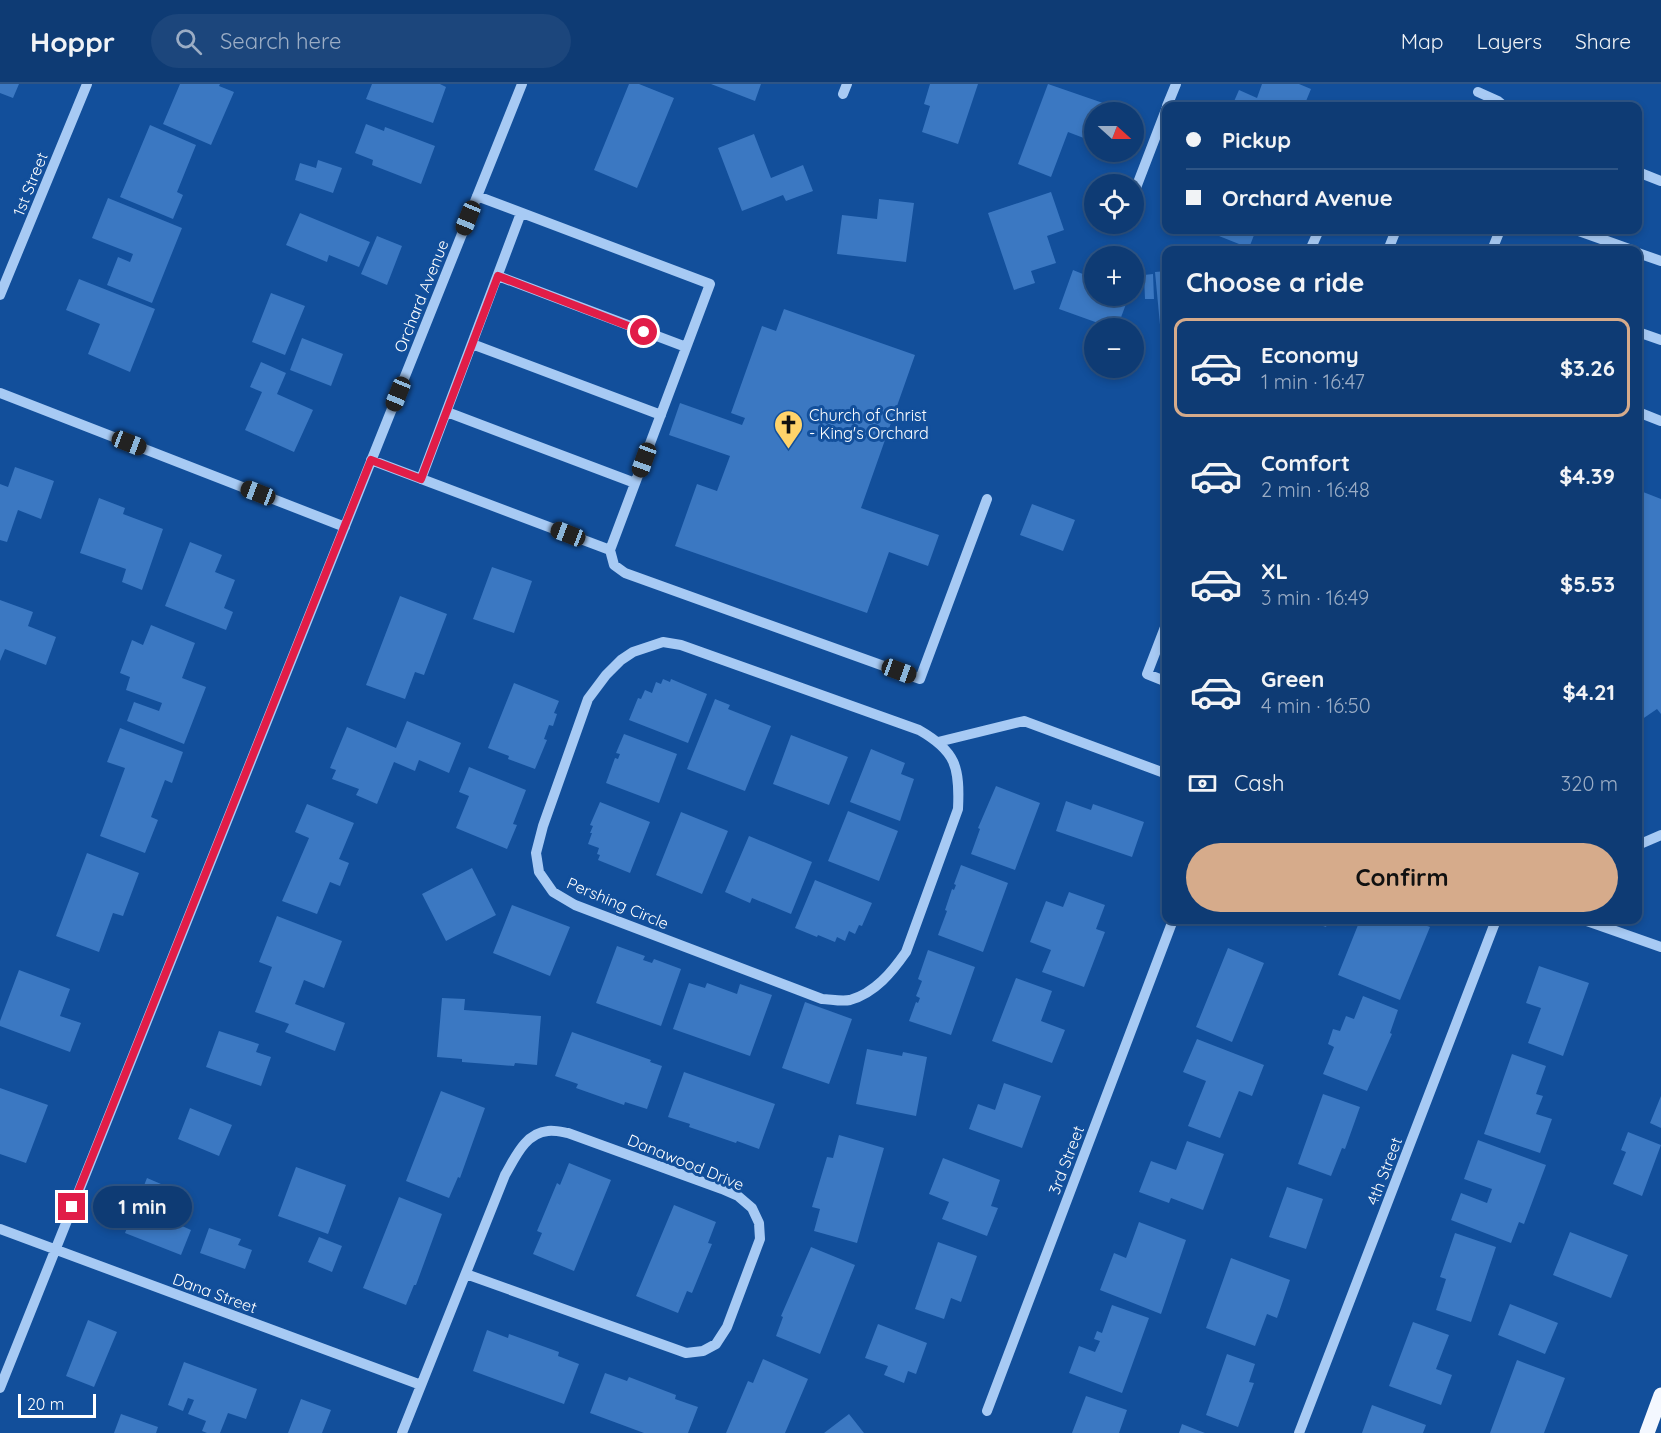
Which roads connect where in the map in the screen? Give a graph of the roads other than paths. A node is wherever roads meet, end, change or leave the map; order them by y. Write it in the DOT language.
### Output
graph roads {
  1 [pos="87,84"];
  2 [pos="522,84"];
  3 [pos="1176,84"];
  4 [pos="1478,93"];
  5 [pos="1169,102"];
  6 [pos="1499,102"];
  7 [pos="1162,120"];
  8 [pos="1141,174"];
  9 [pos="1642,174"];
  10 [pos="1661,181"];
  11 [pos="477,196"];
  12 [pos="521,213"];
  13 [pos="1587,234"];
  14 [pos="1621,246"];
  15 [pos="1642,254"];
  16 [pos="1661,261"];
  17 [pos="498,276"];
  18 [pos="0,295"];
  19 [pos="1642,333"];
  20 [pos="1661,340"];
  21 [pos="472,344"];
  22 [pos="686,348"];
  23 [pos="0,393"];
  24 [pos="447,411"];
  25 [pos="1642,414"];
  26 [pos="660,416"];
  27 [pos="1661,421"];
  28 [pos="371,460"];
  29 [pos="421,479"];
  30 [pos="635,483"];
  31 [pos="987,499"];
  32 [pos="345,527"];
  33 [pos="610,550"];
  34 [pos="1162,635"];
  35 [pos="1162,680"];
  36 [pos="938,742"];
  37 [pos="1162,772"];
  38 [pos="1661,836"];
  39 [pos="1642,843"];
  40 [pos="1171,924"];
  41 [pos="1494,924"];
  42 [pos="1595,924"];
  43 [pos="1661,947"];
  44 [pos="0,1229"];
  45 [pos="55,1250"];
  46 [pos="466,1274"];
  47 [pos="421,1385"];
  48 [pos="0,1388"];
  49 [pos="1661,1395"];
  50 [pos="987,1411"];
  51 [pos="402,1433"];
  52 [pos="1299,1433"];
  53 [pos="1647,1433"];
  1 -- 18 [label="street, 1st Street"];
  2 -- 11 [label="street, Orchard Avenue"];
  3 -- 5 [label="street"];
  4 -- 6 [label="street"];
  7 -- 8 [label="street"];
  9 -- 10 [label="street"];
  11 -- 12 [label="street"];
  11 -- 28 [label="street, Orchard Avenue"];
  12 -- 17 [label="street"];
  12 -- 22 [label="street"];
  13 -- 14 [label="street"];
  15 -- 16 [label="street"];
  17 -- 21 [label="street"];
  17 -- 22 [label="street"];
  19 -- 20 [label="street"];
  21 -- 24 [label="street"];
  21 -- 26 [label="street"];
  22 -- 26 [label="street"];
  23 -- 32 [label="street"];
  24 -- 29 [label="street"];
  24 -- 30 [label="street"];
  25 -- 27 [label="street"];
  26 -- 30 [label="street"];
  28 -- 29 [label="street"];
  28 -- 32 [label="street, Orchard Avenue"];
  29 -- 33 [label="street"];
  30 -- 33 [label="street"];
  31 -- 33 [label="street"];
  32 -- 45 [label="street, Orchard Avenue"];
  34 -- 35 [label="street"];
  36 -- 36 [label="street, Pershing Circle"];
  36 -- 37 [label="street"];
  38 -- 39 [label="street"];
  40 -- 50 [label="street, 3rd Street"];
  41 -- 52 [label="street, 4th Street"];
  42 -- 43 [label="street"];
  44 -- 45 [label="street, Dana Street"];
  45 -- 47 [label="street, Dana Street"];
  45 -- 48 [label="street, Orchard Avenue"];
  46 -- 46 [label="street, Danawood Drive"];
  46 -- 47 [label="street, Danawood Drive"];
  47 -- 51 [label="street, Danawood Drive"];
  49 -- 53 [label="main road"];
}
